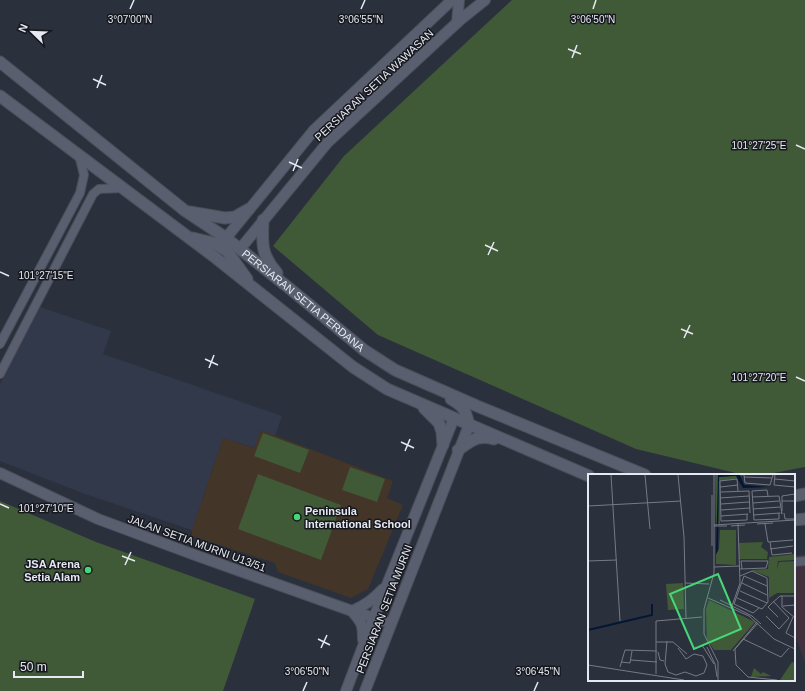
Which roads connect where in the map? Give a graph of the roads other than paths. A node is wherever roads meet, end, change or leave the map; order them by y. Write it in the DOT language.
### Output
graph roads {
  1 [pos="452,0"];
  2 [pos="459,0"];
  3 [pos="485,0"];
  4 [pos="457,23"];
  5 [pos="0,62"];
  6 [pos="0,96"];
  7 [pos="79,155"];
  8 [pos="123,188"];
  9 [pos="249,209"];
  10 [pos="184,210"];
  11 [pos="263,220"];
  12 [pos="187,236"];
  13 [pos="226,238"];
  14 [pos="240,249"];
  15 [pos="227,251"];
  16 [pos="253,288"];
  17 [pos="290,288"];
  18 [pos="0,344"];
  19 [pos="0,374"];
  20 [pos="437,388"];
  21 [pos="420,404"];
  22 [pos="465,411"];
  23 [pos="500,415"];
  24 [pos="454,418"];
  25 [pos="469,425"];
  26 [pos="514,443"];
  27 [pos="443,445"];
  28 [pos="458,450"];
  29 [pos="0,473"];
  30 [pos="643,474"];
  31 [pos="588,476"];
  32 [pos="805,494"];
  33 [pos="795,496"];
  34 [pos="805,518"];
  35 [pos="795,520"];
  36 [pos="805,561"];
  37 [pos="795,562"];
  38 [pos="386,586"];
  39 [pos="352,611"];
  40 [pos="374,617"];
  41 [pos="391,623"];
  42 [pos="364,644"];
  43 [pos="346,691"];
  44 [pos="365,691"];
  1 -- 9 [label="street, PERSIARAN SETIA WAWASAN"];
  2 -- 4 [label="street"];
  3 -- 4 [label="street, PERSIARAN SETIA WAWASAN"];
  4 -- 11 [label="street, PERSIARAN SETIA WAWASAN"];
  5 -- 10 [label="main road, PERSIARAN SETIA PERDANA"];
  6 -- 7 [label="main road, PERSIARAN SETIA PERDANA"];
  7 -- 8 [label="main road, PERSIARAN SETIA PERDANA"];
  7 -- 18 [label="street"];
  8 -- 12 [label="main road, PERSIARAN SETIA PERDANA"];
  8 -- 19 [label="street"];
  9 -- 10 [label="main road"];
  9 -- 13 [label="street, PERSIARAN SETIA WAWASAN"];
  10 -- 13 [label="main road, PERSIARAN SETIA PERDANA"];
  11 -- 14 [label="street, PERSIARAN SETIA WAWASAN"];
  11 -- 17 [label="main road"];
  12 -- 15 [label="main road"];
  12 -- 16 [label="main road, PERSIARAN SETIA PERDANA"];
  13 -- 14 [label="main road, PERSIARAN SETIA PERDANA"];
  13 -- 15 [label="main road"];
  14 -- 15 [label="main road"];
  14 -- 17 [label="main road, PERSIARAN SETIA PERDANA"];
  15 -- 16 [label="main road"];
  16 -- 21 [label="main road, PERSIARAN SETIA PERDANA"];
  17 -- 20 [label="main road, PERSIARAN SETIA PERDANA"];
  20 -- 22 [label="main road"];
  20 -- 23 [label="main road, PERSIARAN SETIA PERDANA"];
  21 -- 24 [label="main road, PERSIARAN SETIA PERDANA"];
  21 -- 27 [label="main road"];
  22 -- 23 [label="main road"];
  22 -- 24 [label="main road"];
  22 -- 25 [label="main road"];
  23 -- 30 [label="main road, PERSIARAN SETIA PERDANA"];
  24 -- 25 [label="main road, PERSIARAN SETIA PERDANA"];
  24 -- 27 [label="street, PERSIARAN SETIA MURNI"];
  25 -- 26 [label="main road, PERSIARAN SETIA PERDANA"];
  25 -- 28 [label="street, PERSIARAN SETIA MURNI"];
  26 -- 28 [label="main road"];
  26 -- 31 [label="main road, PERSIARAN SETIA PERDANA"];
  27 -- 38 [label="street, PERSIARAN SETIA MURNI"];
  28 -- 41 [label="street, PERSIARAN SETIA MURNI"];
  29 -- 39 [label="street, JALAN SETIA MURNI U13/51"];
  32 -- 33 [label="main road"];
  34 -- 35 [label="main road"];
  36 -- 37 [label="street"];
  38 -- 39 [label="street"];
  38 -- 40 [label="street, PERSIARAN SETIA MURNI"];
  39 -- 40 [label="street, JALAN SETIA MURNI U13/51"];
  39 -- 42 [label="street"];
  40 -- 41 [label="street, JALAN SETIA MURNI U13/51"];
  40 -- 42 [label="street, PERSIARAN SETIA MURNI"];
  41 -- 44 [label="street, PERSIARAN SETIA MURNI"];
  42 -- 43 [label="street, PERSIARAN SETIA MURNI"];
}
